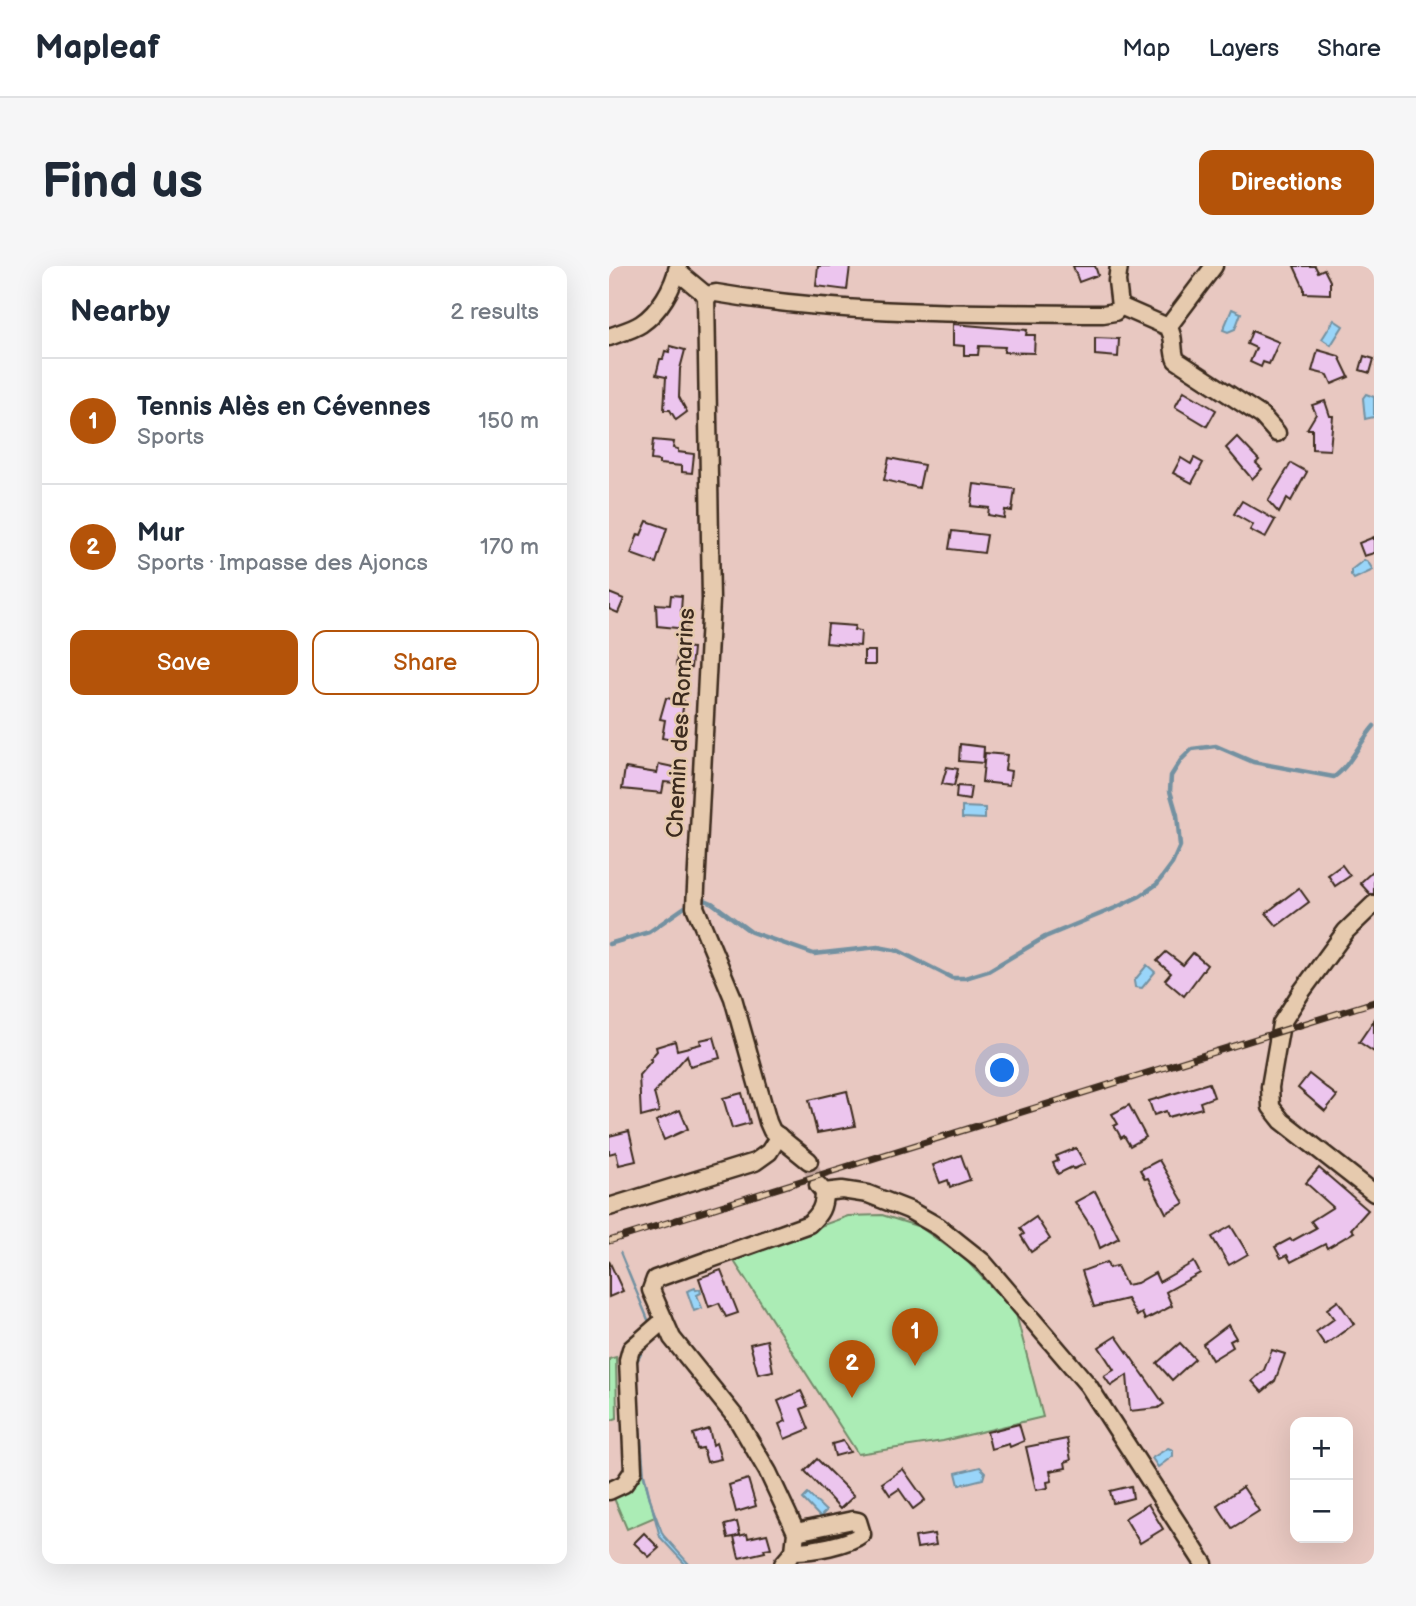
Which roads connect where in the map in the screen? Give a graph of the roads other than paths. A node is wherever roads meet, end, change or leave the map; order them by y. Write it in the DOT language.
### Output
graph roads {
  1 [pos="1119,266"];
  2 [pos="1214,266"];
  3 [pos="678,269"];
  4 [pos="706,295"];
  5 [pos="1120,306"];
  6 [pos="1168,327"];
  7 [pos="609,337"];
  8 [pos="1277,433"];
  9 [pos="1374,904"];
  10 [pos="779,1136"];
  11 [pos="809,1161"];
  12 [pos="1374,1193"];
  13 [pos="609,1207"];
  14 [pos="664,1321"];
  15 [pos="609,1491"];
  16 [pos="796,1532"];
  17 [pos="794,1551"];
  18 [pos="783,1564"];
  19 [pos="1204,1564"];
  1 -- 5 [label="street"];
  2 -- 6 [label="street"];
  3 -- 4 [label="street"];
  3 -- 7 [label="street"];
  4 -- 5 [label="street"];
  4 -- 10 [label="street, Chemin des Romarins"];
  5 -- 6 [label="street"];
  6 -- 8 [label="street"];
  9 -- 12 [label="street"];
  10 -- 11 [label="street, Chemin des Romarins"];
  10 -- 13 [label="street"];
  14 -- 15 [label="street"];
  14 -- 16 [label="street"];
  14 -- 19 [label="street"];
  16 -- 17 [label="street"];
  16 -- 17 [label="street"];
  17 -- 18 [label="street"];
}
